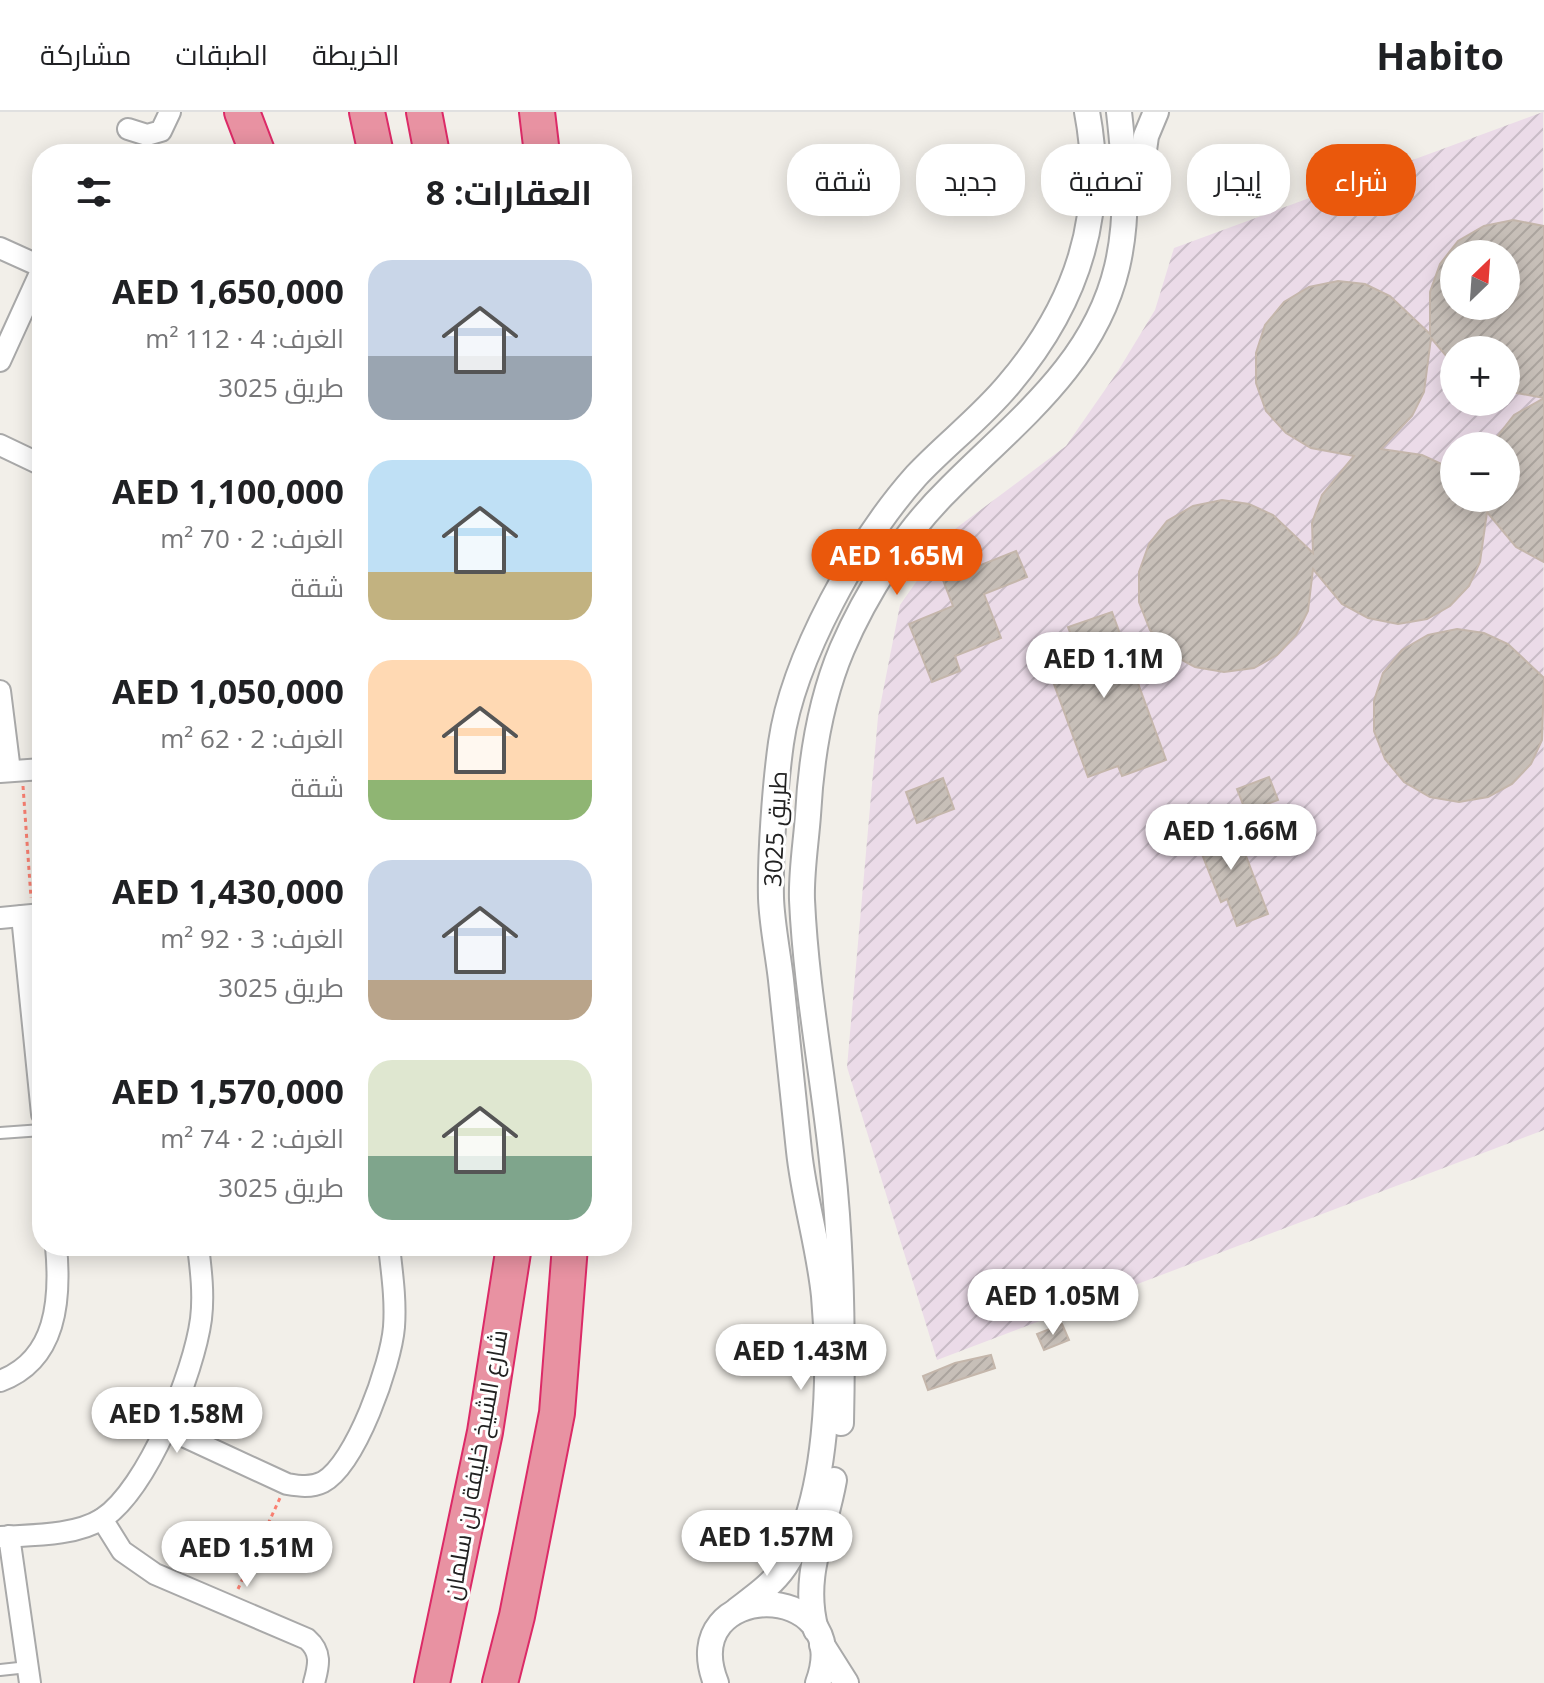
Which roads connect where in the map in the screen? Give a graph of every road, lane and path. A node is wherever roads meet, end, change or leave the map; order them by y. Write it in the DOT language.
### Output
graph roads {
  1 [pos="170,112"];
  2 [pos="367,112"];
  3 [pos="424,112"];
  4 [pos="1119,112"];
  5 [pos="1156,112"];
  6 [pos="1091,113"];
  7 [pos="128,129"];
  8 [pos="374,144"];
  9 [pos="430,144"];
  10 [pos="0,248"];
  11 [pos="32,263"];
  12 [pos="1117,268"];
  13 [pos="32,290"];
  14 [pos="0,361"];
  15 [pos="0,445"];
  16 [pos="32,460"];
  17 [pos="0,691"];
  18 [pos="18,771"];
  19 [pos="802,896"];
  20 [pos="771,898"];
  21 [pos="32,915"];
  22 [pos="0,918"];
  23 [pos="828,1129"];
  24 [pos="32,1131"];
  25 [pos="797,1132"];
  26 [pos="0,1133"];
  27 [pos="836,1216"];
  28 [pos="810,1218"];
  29 [pos="57,1256"];
  30 [pos="199,1256"];
  31 [pos="390,1256"];
  32 [pos="491,1256"];
  33 [pos="512,1256"];
  34 [pos="569,1256"];
  35 [pos="586,1256"];
  36 [pos="0,1381"];
  37 [pos="557,1413"];
  38 [pos="166,1428"];
  39 [pos="485,1432"];
  40 [pos="287,1484"];
  41 [pos="102,1519"];
  42 [pos="5,1537"];
  43 [pos="231,1606"];
  44 [pos="737,1610"];
  45 [pos="819,1638"];
  46 [pos="0,1670"];
  47 [pos="29,1675"];
  48 [pos="715,1682"];
  49 [pos="314,1683"];
  50 [pos="432,1683"];
  51 [pos="500,1683"];
  52 [pos="818,1683"];
  53 [pos="846,1683"];
  1 -- 7 [label="street"];
  2 -- 8 [label="highway"];
  3 -- 9 [label="highway"];
  4 -- 12 [label="street, طريق 3025"];
  5 -- 12 [label="street"];
  6 -- 20 [label="street, طريق 3025"];
  10 -- 11 [label="street"];
  12 -- 19 [label="street, طريق 3025"];
  13 -- 14 [label="street"];
  15 -- 16 [label="street"];
  17 -- 18 [label="street"];
  18 -- 21 [label="path"];
  19 -- 20 [label="street"];
  19 -- 23 [label="street, طريق 3025"];
  20 -- 25 [label="street, طريق 3025"];
  21 -- 22 [label="street"];
  23 -- 25 [label="street"];
  23 -- 27 [label="street, طريق 3025"];
  24 -- 26 [label="lane"];
  25 -- 28 [label="street, طريق 3025"];
  27 -- 28 [label="street"];
  27 -- 45 [label="street, طريق 3025"];
  28 -- 44 [label="street, طريق 3025"];
  29 -- 36 [label="street"];
  30 -- 38 [label="street"];
  31 -- 40 [label="street"];
  32 -- 39 [label="highway"];
  33 -- 39 [label="highway, شارع الشيخ خليفة بن سلمان"];
  34 -- 37 [label="highway"];
  35 -- 37 [label="highway"];
  37 -- 51 [label="highway"];
  38 -- 40 [label="street"];
  38 -- 41 [label="street"];
  39 -- 50 [label="highway, شارع الشيخ خليفة بن سلمان"];
  40 -- 43 [label="path"];
  41 -- 42 [label="street"];
  41 -- 43 [label="street"];
  42 -- 47 [label="street"];
  43 -- 49 [label="street"];
  44 -- 45 [label="street"];
  44 -- 48 [label="street, طريق 3025"];
  45 -- 52 [label="street"];
  45 -- 53 [label="street"];
  46 -- 47 [label="lane"];
}
